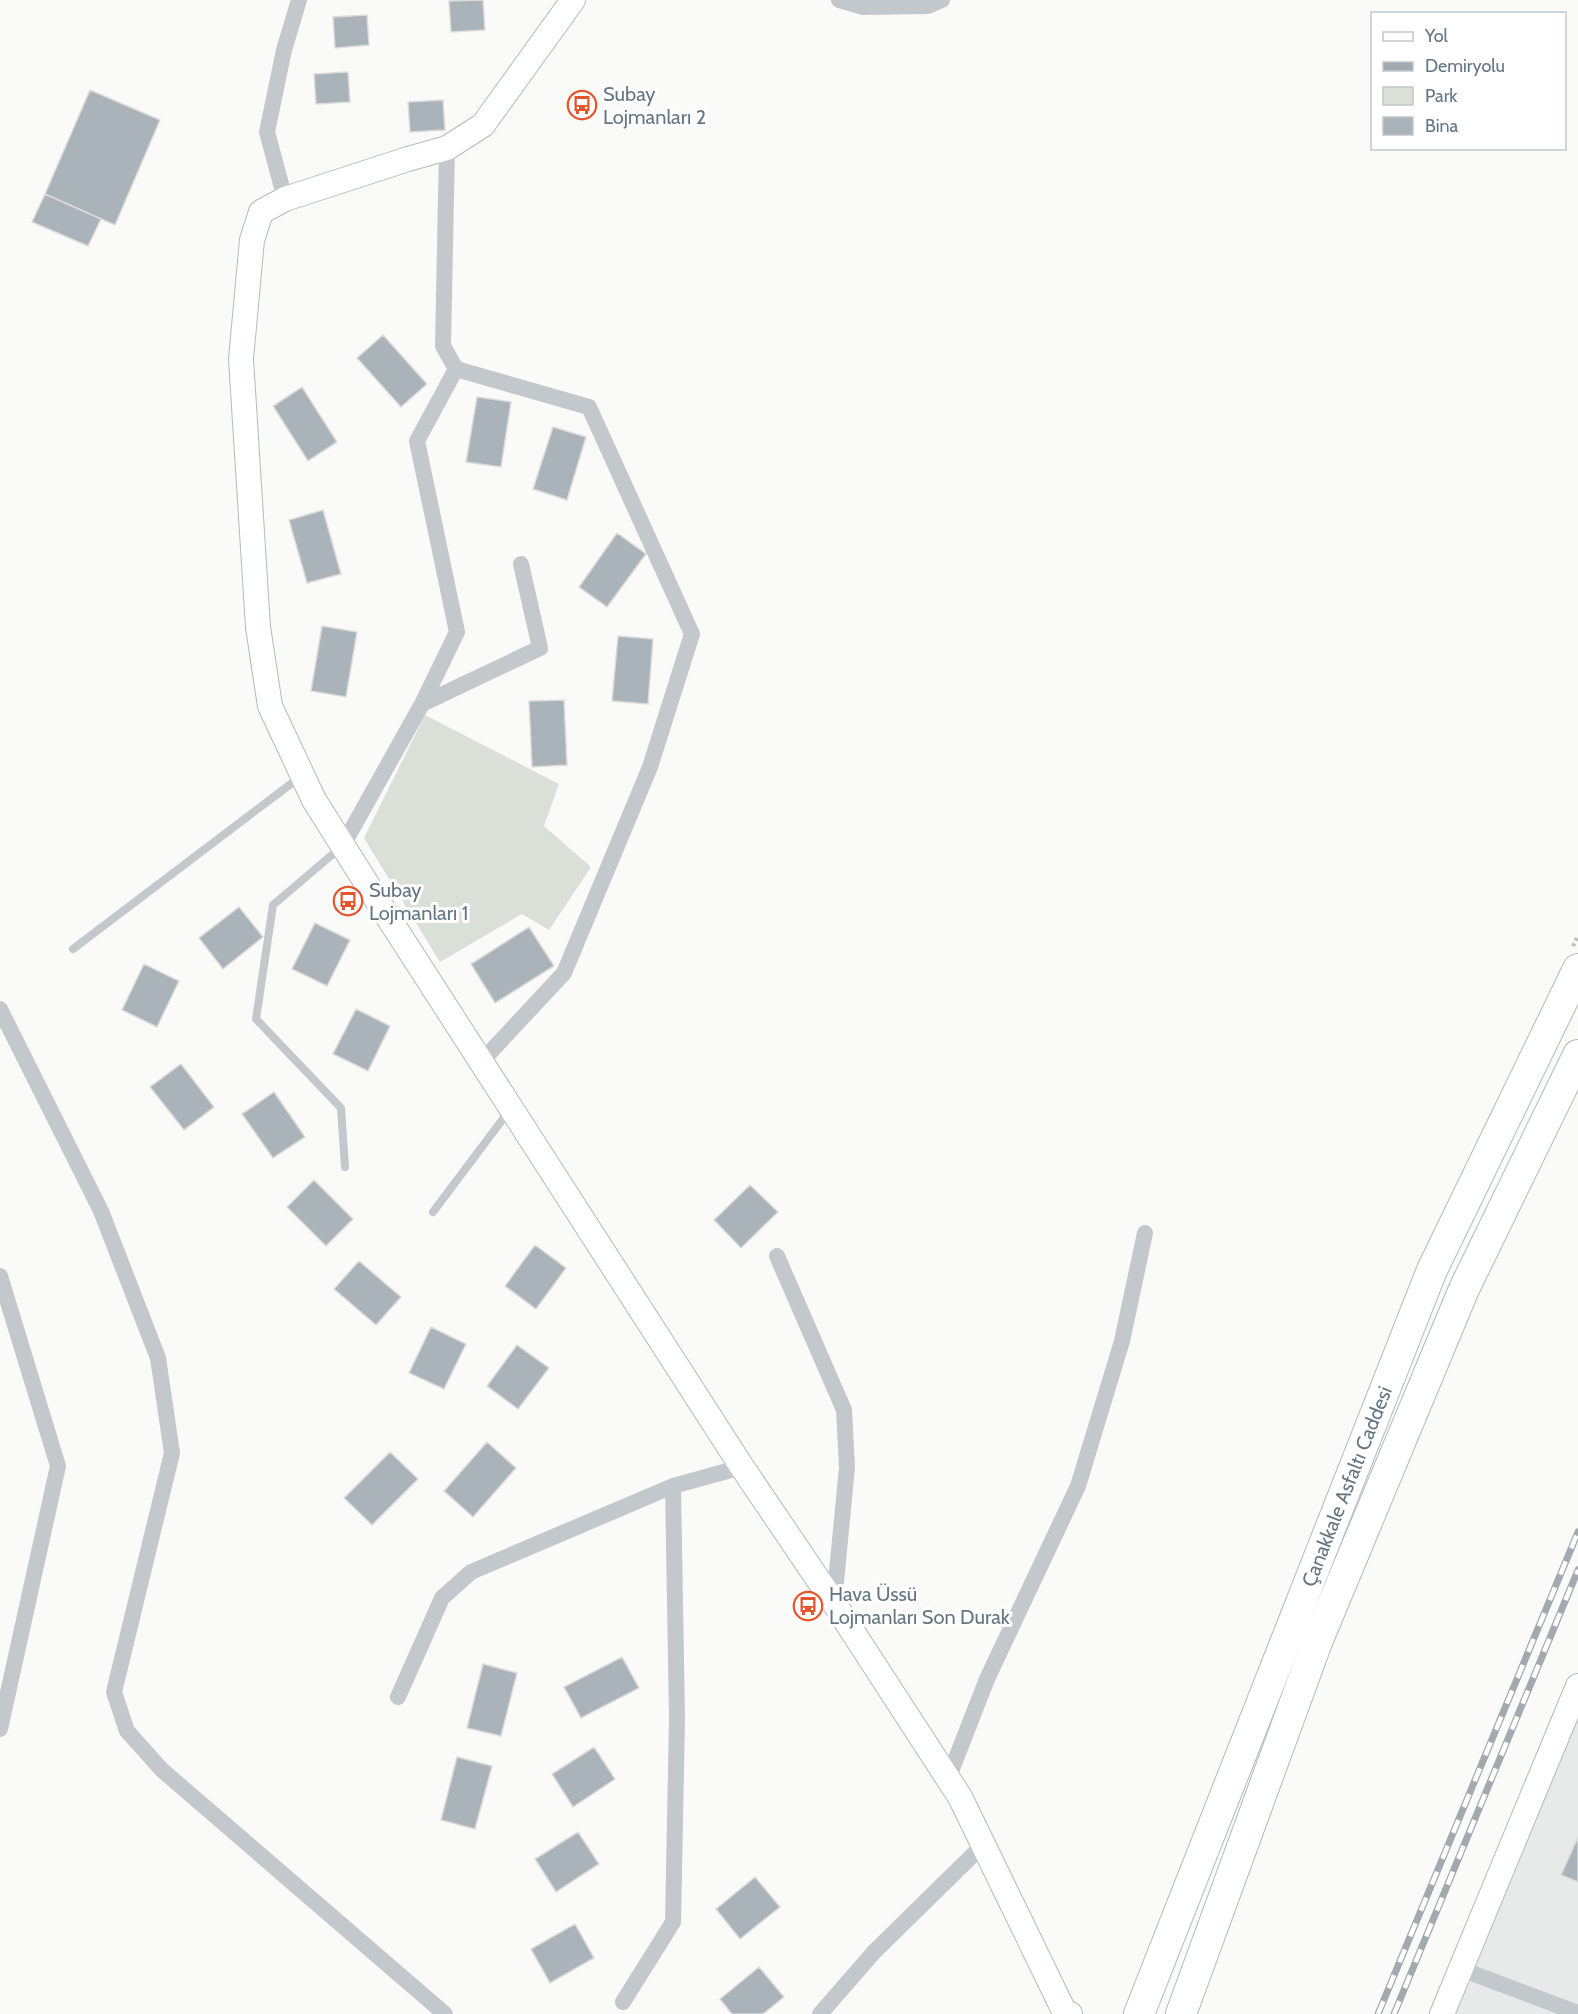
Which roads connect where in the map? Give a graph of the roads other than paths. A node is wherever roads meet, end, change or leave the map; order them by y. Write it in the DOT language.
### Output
graph roads {
  1 [pos="299,0"];
  2 [pos="573,0"];
  3 [pos="839,0"];
  4 [pos="942,0"];
  5 [pos="447,148"];
  6 [pos="285,199"];
  7 [pos="456,369"];
  8 [pos="521,564"];
  9 [pos="422,704"];
  10 [pos="302,775"];
  11 [pos="343,845"];
  12 [pos="73,949"];
  13 [pos="1578,969"];
  14 [pos="0,1008"];
  15 [pos="1578,1055"];
  16 [pos="481,1062"];
  17 [pos="511,1108"];
  18 [pos="345,1167"];
  19 [pos="434,1212"];
  20 [pos="1145,1233"];
  21 [pos="777,1256"];
  22 [pos="0,1276"];
  23 [pos="742,1467"];
  24 [pos="673,1486"];
  25 [pos="834,1603"];
  26 [pos="1578,1686"];
  27 [pos="398,1696"];
  28 [pos="0,1729"];
  29 [pos="948,1779"];
  30 [pos="983,1845"];
  31 [pos="1461,1969"];
  32 [pos="623,2002"];
  33 [pos="1578,2013"];
  34 [pos="445,2014"];
  35 [pos="820,2014"];
  36 [pos="1070,2014"];
  37 [pos="1139,2014"];
  38 [pos="1180,2014"];
  39 [pos="1442,2014"];
  1 -- 6 [label="street"];
  2 -- 5 [label="street"];
  3 -- 4 [label="street"];
  5 -- 6 [label="street"];
  5 -- 7 [label="street"];
  6 -- 10 [label="street"];
  7 -- 9 [label="street"];
  7 -- 16 [label="street"];
  8 -- 9 [label="street"];
  9 -- 11 [label="street"];
  10 -- 11 [label="street"];
  10 -- 12 [label="lane"];
  11 -- 16 [label="street"];
  11 -- 18 [label="lane"];
  13 -- 37 [label="highway, Çanakkale Asfaltı Caddesi"];
  14 -- 34 [label="street"];
  15 -- 38 [label="highway, Çanakkale Asfaltı Caddesi"];
  16 -- 17 [label="street"];
  17 -- 19 [label="lane"];
  17 -- 23 [label="street"];
  20 -- 29 [label="street"];
  21 -- 25 [label="street"];
  22 -- 28 [label="street"];
  23 -- 24 [label="street"];
  23 -- 25 [label="street"];
  24 -- 27 [label="street"];
  24 -- 32 [label="street"];
  25 -- 29 [label="street"];
  26 -- 31 [label="street"];
  29 -- 30 [label="street"];
  30 -- 35 [label="street"];
  30 -- 36 [label="street"];
  31 -- 33 [label="street"];
  31 -- 39 [label="street"];
}
